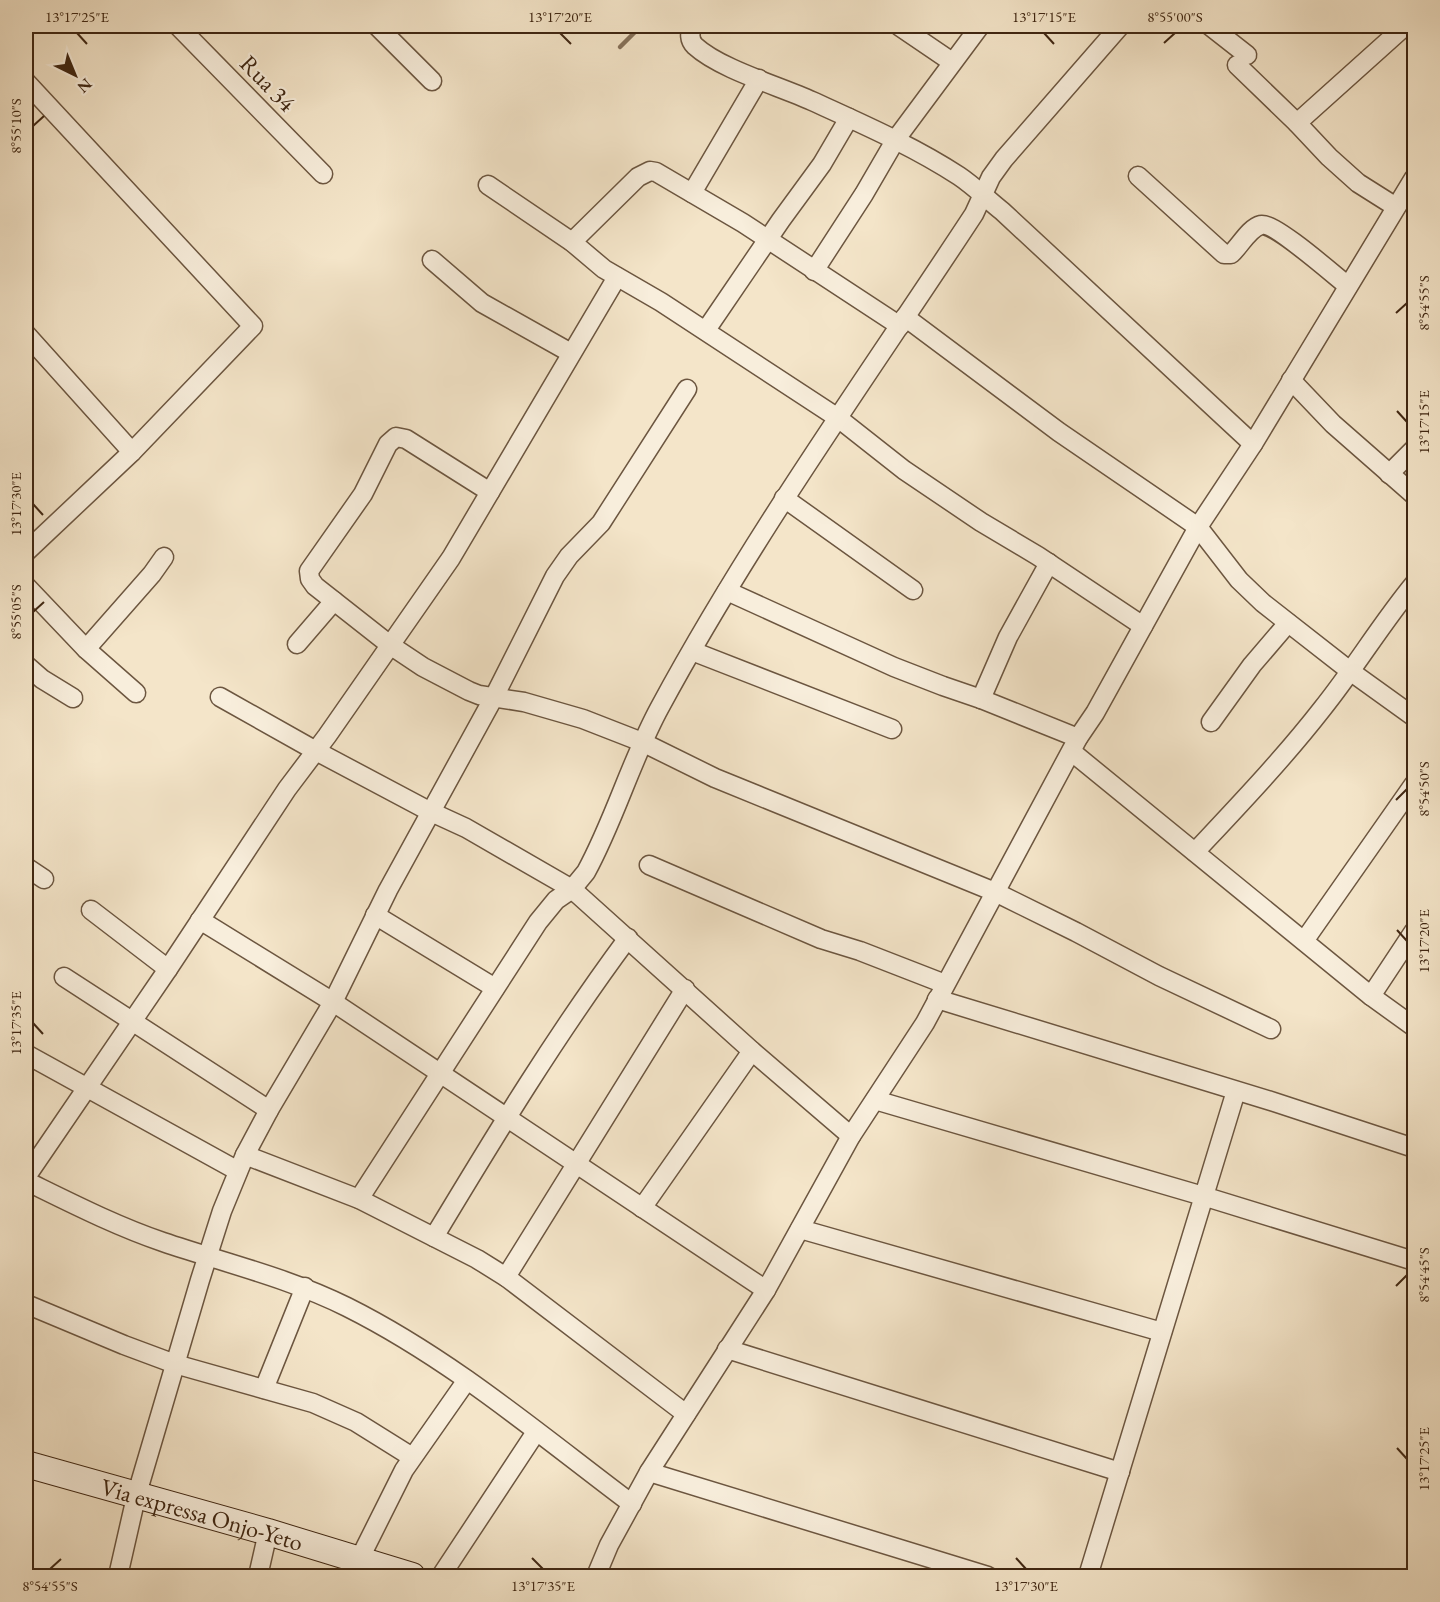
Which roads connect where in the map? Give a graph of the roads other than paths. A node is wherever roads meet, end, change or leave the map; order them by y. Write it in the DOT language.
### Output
graph roads {
  1 [pos="178,26"];
  2 [pos="377,26"];
  3 [pos="693,26"];
  4 [pos="899,26"];
  5 [pos="980,26"];
  6 [pos="1120,26"];
  7 [pos="1210,26"];
  8 [pos="1405,26"];
  9 [pos="952,62"];
  10 [pos="759,79"];
  11 [pos="432,81"];
  12 [pos="26,82"];
  13 [pos="849,118"];
  14 [pos="1298,123"];
  15 [pos="896,139"];
  16 [pos="323,174"];
  17 [pos="1138,176"];
  18 [pos="1414,178"];
  19 [pos="488,185"];
  20 [pos="692,193"];
  21 [pos="983,196"];
  22 [pos="1396,207"];
  23 [pos="767,241"];
  24 [pos="572,242"];
  25 [pos="432,260"];
  26 [pos="814,271"];
  27 [pos="617,277"];
  28 [pos="1348,286"];
  29 [pos="902,321"];
  30 [pos="706,330"];
  31 [pos="26,334"];
  32 [pos="571,353"];
  33 [pos="1291,380"];
  34 [pos="687,388"];
  35 [pos="838,418"];
  36 [pos="1253,444"];
  37 [pos="1414,449"];
  38 [pos="132,452"];
  39 [pos="1389,474"];
  40 [pos="490,492"];
  41 [pos="1414,495"];
  42 [pos="784,498"];
  43 [pos="1198,527"];
  44 [pos="26,552"];
  45 [pos="164,557"];
  46 [pos="1049,563"];
  47 [pos="1414,584"];
  48 [pos="26,586"];
  49 [pos="913,590"];
  50 [pos="728,591"];
  51 [pos="334,601"];
  52 [pos="1288,623"];
  53 [pos="1143,626"];
  54 [pos="297,644"];
  55 [pos="390,645"];
  56 [pos="86,650"];
  57 [pos="692,651"];
  58 [pos="26,665"];
  59 [pos="1350,671"];
  60 [pos="136,693"];
  61 [pos="220,697"];
  62 [pos="494,697"];
  63 [pos="73,698"];
  64 [pos="981,699"];
  65 [pos="1414,717"];
  66 [pos="1211,722"];
  67 [pos="891,729"];
  68 [pos="642,742"];
  69 [pos="1075,745"];
  70 [pos="316,751"];
  71 [pos="1414,784"];
  72 [pos="429,812"];
  73 [pos="1195,852"];
  74 [pos="649,865"];
  75 [pos="26,867"];
  76 [pos="44,879"];
  77 [pos="572,889"];
  78 [pos="995,892"];
  79 [pos="91,910"];
  80 [pos="375,915"];
  81 [pos="200,920"];
  82 [pos="1414,931"];
  83 [pos="628,938"];
  84 [pos="1304,941"];
  85 [pos="168,969"];
  86 [pos="64,977"];
  87 [pos="495,988"];
  88 [pos="685,989"];
  89 [pos="941,991"];
  90 [pos="1371,996"];
  91 [pos="333,1002"];
  92 [pos="131,1021"];
  93 [pos="1414,1027"];
  94 [pos="1271,1029"];
  95 [pos="752,1051"];
  96 [pos="26,1054"];
  97 [pos="439,1073"];
  98 [pos="87,1089"];
  99 [pos="1236,1091"];
  100 [pos="875,1100"];
  101 [pos="269,1110"];
  102 [pos="506,1118"];
  103 [pos="851,1136"];
  104 [pos="1414,1148"];
  105 [pos="242,1163"];
  106 [pos="576,1164"];
  107 [pos="26,1179"];
  108 [pos="1203,1196"];
  109 [pos="359,1199"];
  110 [pos="642,1208"];
  111 [pos="800,1229"];
  112 [pos="434,1237"];
  113 [pos="208,1255"];
  114 [pos="1414,1261"];
  115 [pos="506,1277"];
  116 [pos="305,1287"];
  117 [pos="766,1290"];
  118 [pos="26,1304"];
  119 [pos="1162,1332"];
  120 [pos="728,1349"];
  121 [pos="176,1364"];
  122 [pos="467,1380"];
  123 [pos="264,1389"];
  124 [pos="686,1414"];
  125 [pos="536,1432"];
  126 [pos="412,1457"];
  127 [pos="26,1464"];
  128 [pos="649,1472"];
  129 [pos="1120,1472"];
  130 [pos="136,1497"];
  131 [pos="632,1504"];
  132 [pos="268,1532"];
  133 [pos="359,1560"];
  134 [pos="118,1576"];
  135 [pos="258,1576"];
  136 [pos="412,1576"];
  137 [pos="441,1576"];
  138 [pos="596,1576"];
  139 [pos="988,1576"];
  140 [pos="1088,1576"];
  1 -- 16 [label="street, Rua 34"];
  2 -- 11 [label="street"];
  3 -- 10 [label="street"];
  4 -- 9 [label="street"];
  5 -- 9 [label="street"];
  6 -- 21 [label="street"];
  7 -- 14 [label="street"];
  8 -- 14 [label="street"];
  9 -- 15 [label="street"];
  10 -- 13 [label="street"];
  10 -- 20 [label="street"];
  12 -- 38 [label="street"];
  13 -- 15 [label="street"];
  13 -- 23 [label="street"];
  14 -- 22 [label="street"];
  15 -- 21 [label="street"];
  15 -- 26 [label="street"];
  17 -- 28 [label="street"];
  18 -- 22 [label="street"];
  19 -- 24 [label="street"];
  20 -- 23 [label="street"];
  20 -- 24 [label="street"];
  21 -- 29 [label="street"];
  21 -- 36 [label="street"];
  22 -- 28 [label="street"];
  23 -- 26 [label="street"];
  23 -- 30 [label="street"];
  24 -- 27 [label="street"];
  25 -- 32 [label="street"];
  26 -- 29 [label="street"];
  27 -- 30 [label="street"];
  27 -- 32 [label="street"];
  28 -- 33 [label="street"];
  29 -- 35 [label="street"];
  29 -- 43 [label="street"];
  30 -- 35 [label="street"];
  31 -- 38 [label="street"];
  32 -- 40 [label="street"];
  33 -- 36 [label="street"];
  33 -- 39 [label="street"];
  34 -- 62 [label="street"];
  35 -- 42 [label="street"];
  35 -- 46 [label="street"];
  36 -- 43 [label="street"];
  37 -- 39 [label="street"];
  38 -- 44 [label="street"];
  39 -- 41 [label="street"];
  40 -- 51 [label="street"];
  40 -- 55 [label="street"];
  42 -- 49 [label="street"];
  42 -- 50 [label="street"];
  43 -- 52 [label="street"];
  43 -- 53 [label="street"];
  45 -- 56 [label="street"];
  46 -- 53 [label="street"];
  46 -- 64 [label="street"];
  47 -- 59 [label="street"];
  48 -- 56 [label="street"];
  50 -- 57 [label="street"];
  50 -- 64 [label="street"];
  51 -- 54 [label="street"];
  51 -- 55 [label="street"];
  52 -- 59 [label="street"];
  52 -- 66 [label="street"];
  53 -- 69 [label="street"];
  55 -- 62 [label="street"];
  55 -- 70 [label="street"];
  56 -- 60 [label="street"];
  57 -- 67 [label="street"];
  57 -- 68 [label="street"];
  58 -- 63 [label="street"];
  59 -- 65 [label="street"];
  59 -- 73 [label="street"];
  61 -- 70 [label="street"];
  62 -- 68 [label="street"];
  62 -- 72 [label="street"];
  64 -- 69 [label="street"];
  68 -- 77 [label="street"];
  68 -- 78 [label="street"];
  69 -- 73 [label="street"];
  69 -- 78 [label="street"];
  70 -- 72 [label="street"];
  70 -- 81 [label="street"];
  71 -- 84 [label="street"];
  72 -- 77 [label="street"];
  72 -- 80 [label="street"];
  73 -- 84 [label="street"];
  74 -- 89 [label="street"];
  75 -- 76 [label="street"];
  77 -- 83 [label="street"];
  77 -- 87 [label="street"];
  78 -- 89 [label="street"];
  78 -- 94 [label="street"];
  79 -- 85 [label="street"];
  80 -- 87 [label="street"];
  80 -- 91 [label="street"];
  81 -- 85 [label="street"];
  81 -- 91 [label="street"];
  82 -- 90 [label="street"];
  83 -- 88 [label="street"];
  83 -- 102 [label="street"];
  84 -- 90 [label="street"];
  85 -- 92 [label="street"];
  86 -- 92 [label="street"];
  87 -- 97 [label="street"];
  88 -- 95 [label="street"];
  88 -- 106 [label="street"];
  89 -- 99 [label="street"];
  89 -- 100 [label="street"];
  90 -- 93 [label="street"];
  91 -- 97 [label="street"];
  91 -- 101 [label="street"];
  92 -- 98 [label="street"];
  92 -- 101 [label="street"];
  95 -- 103 [label="street"];
  95 -- 110 [label="street"];
  96 -- 98 [label="street"];
  97 -- 102 [label="street"];
  97 -- 109 [label="street"];
  98 -- 105 [label="street"];
  98 -- 107 [label="street"];
  99 -- 104 [label="street"];
  99 -- 108 [label="street"];
  100 -- 103 [label="street"];
  100 -- 108 [label="street"];
  101 -- 105 [label="street"];
  102 -- 106 [label="street"];
  102 -- 112 [label="street"];
  103 -- 111 [label="street"];
  105 -- 109 [label="street"];
  105 -- 113 [label="street"];
  106 -- 110 [label="street"];
  106 -- 115 [label="street"];
  107 -- 113 [label="street"];
  108 -- 114 [label="street"];
  108 -- 119 [label="street"];
  109 -- 112 [label="street"];
  110 -- 117 [label="street"];
  111 -- 117 [label="street"];
  111 -- 119 [label="street"];
  112 -- 115 [label="street"];
  113 -- 116 [label="street"];
  113 -- 121 [label="street"];
  115 -- 124 [label="street"];
  116 -- 122 [label="street"];
  116 -- 123 [label="street"];
  117 -- 120 [label="street"];
  118 -- 121 [label="street"];
  119 -- 129 [label="street"];
  120 -- 124 [label="street"];
  120 -- 129 [label="street"];
  121 -- 123 [label="street"];
  121 -- 130 [label="street"];
  122 -- 125 [label="street"];
  122 -- 126 [label="street"];
  123 -- 126 [label="street"];
  124 -- 128 [label="street"];
  125 -- 131 [label="street"];
  125 -- 137 [label="street"];
  126 -- 133 [label="street"];
  127 -- 130 [label="main road, Via expressa Onjo-Yeto"];
  128 -- 131 [label="street"];
  128 -- 139 [label="street"];
  129 -- 140 [label="street"];
  130 -- 132 [label="main road, Via expressa Onjo-Yeto"];
  130 -- 134 [label="street"];
  131 -- 138 [label="street"];
  132 -- 133 [label="main road, Via expressa Onjo-Yeto"];
  132 -- 135 [label="street"];
  133 -- 136 [label="main road, Via expressa Onjo-Yeto"];
}
